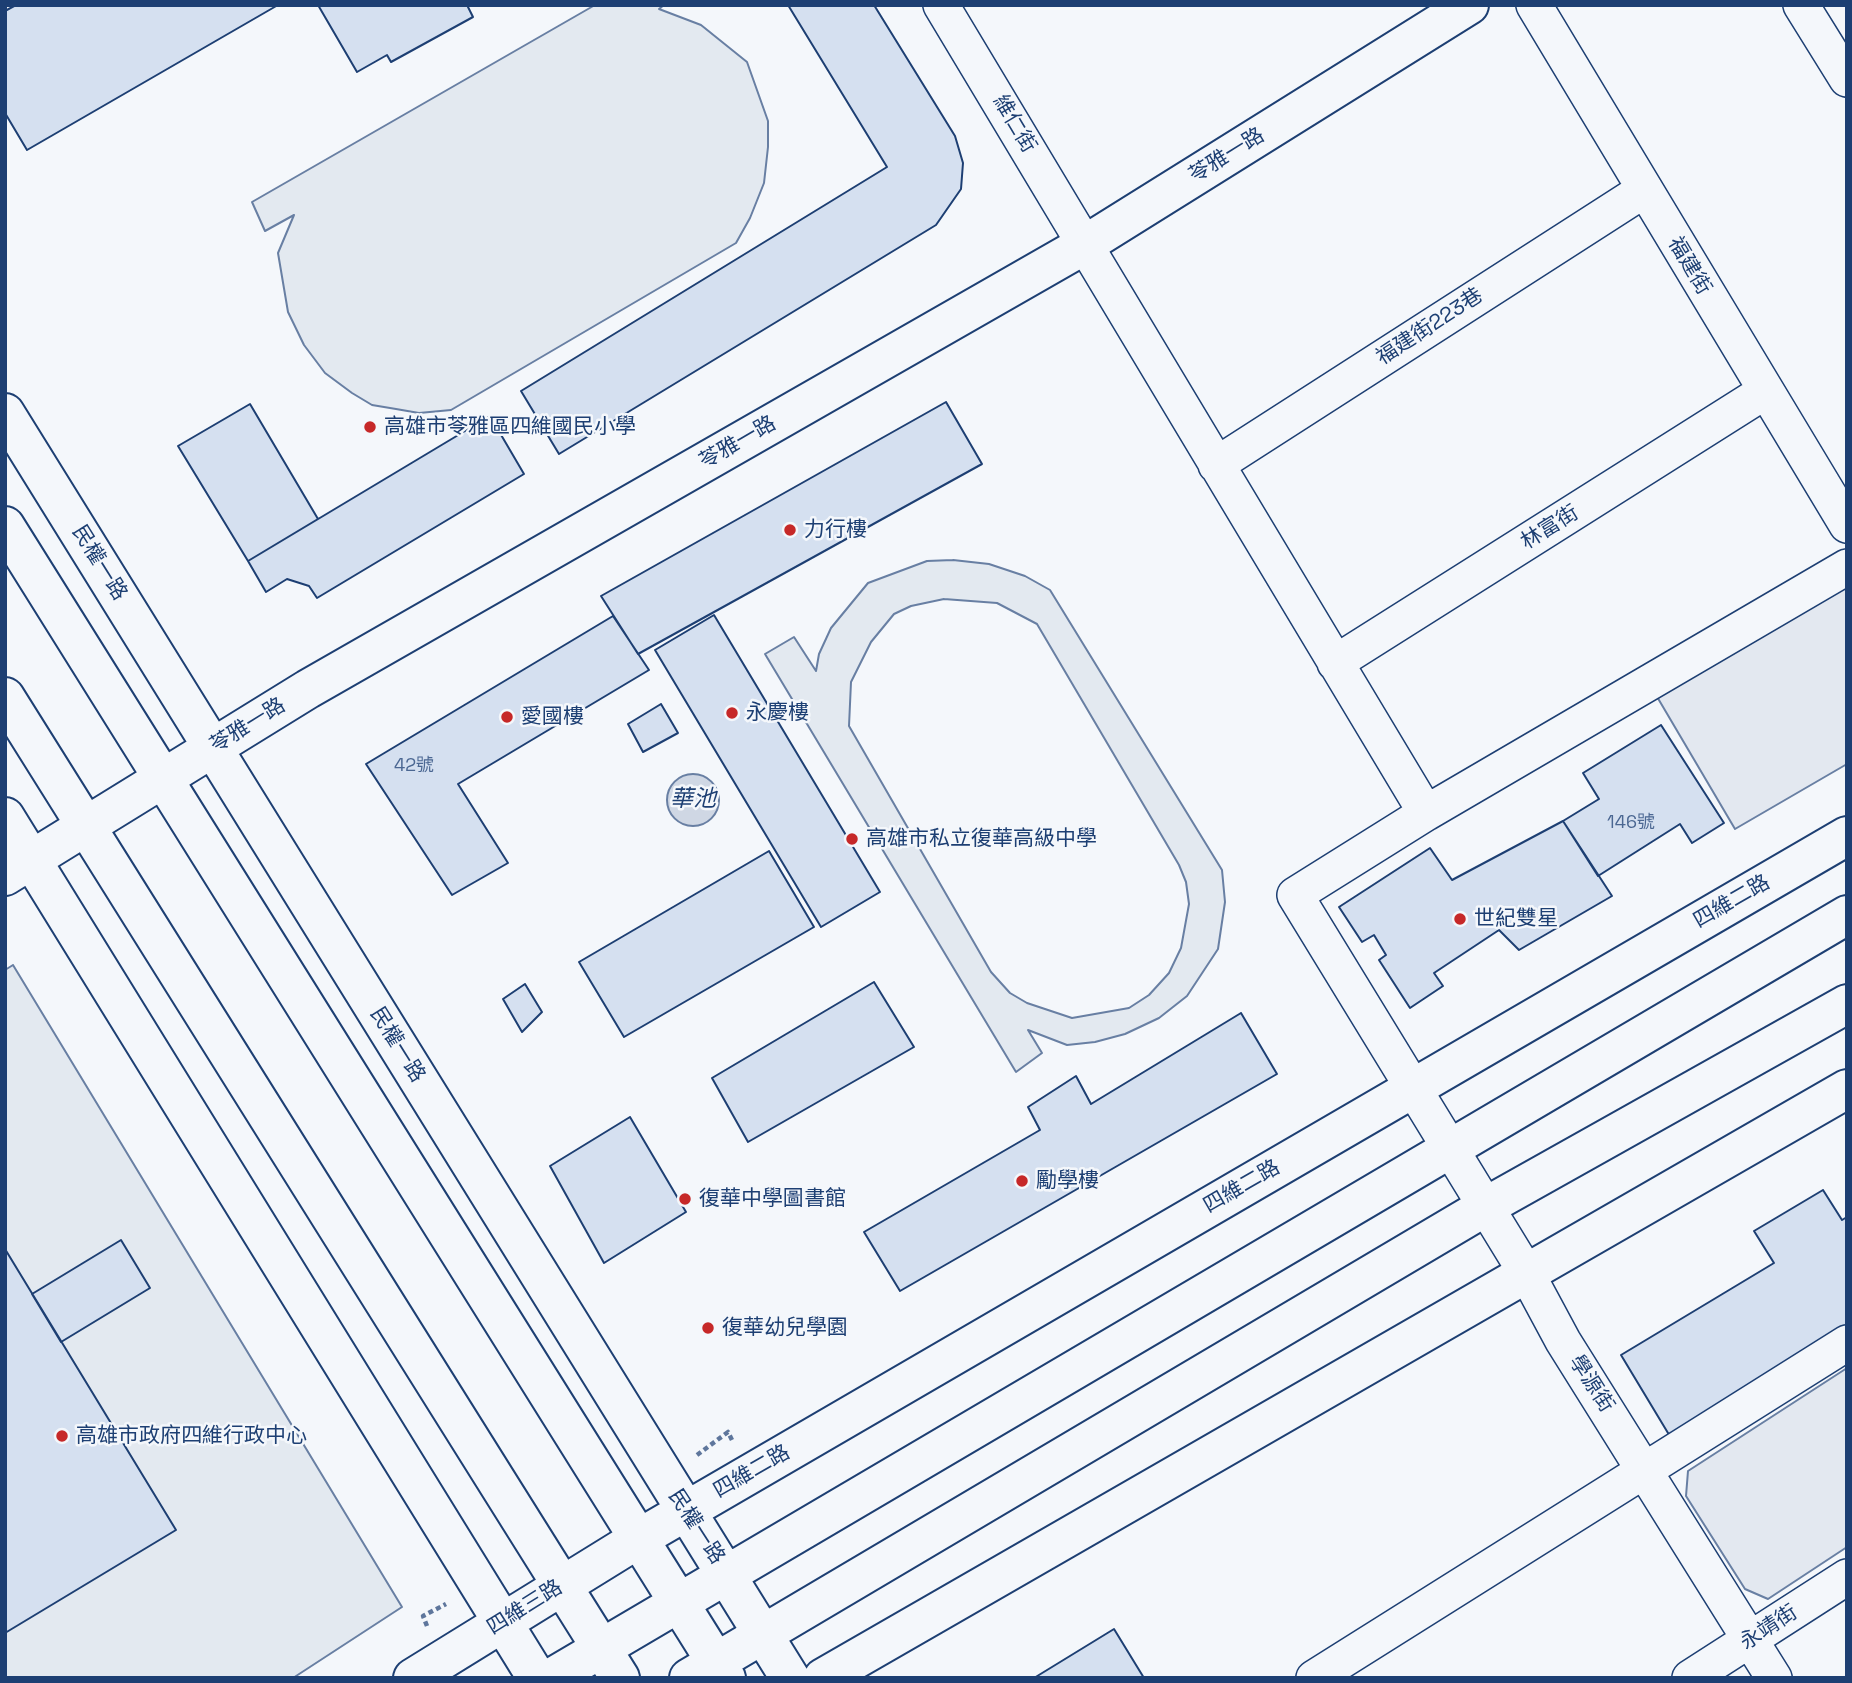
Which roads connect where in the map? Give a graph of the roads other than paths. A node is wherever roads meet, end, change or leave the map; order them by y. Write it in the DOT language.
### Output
graph roads {
  1 [pos="941,5"];
  2 [pos="1469,5"];
  3 [pos="1534,5"];
  4 [pos="1801,5"];
  5 [pos="1847,79"];
  6 [pos="1644,190"];
  7 [pos="1086,244"];
  8 [pos="1764,392"];
  9 [pos="5,412"];
  10 [pos="1216,465"];
  11 [pos="1847,525"];
  12 [pos="5,526"];
  13 [pos="1847,567"];
  14 [pos="1335,663"];
  15 [pos="5,697"];
  16 [pos="215,747"];
  17 [pos="165,778"];
  18 [pos="1426,813"];
  19 [pos="5,817"];
  20 [pos="84,826"];
  21 [pos="1847,836"];
  22 [pos="18,867"];
  23 [pos="1847,915"];
  24 [pos="1847,1004"];
  25 [pos="1413,1087"];
  26 [pos="1847,1089"];
  27 [pos="1449,1147"];
  28 [pos="1485,1208"];
  29 [pos="1527,1274"];
  30 [pos="1847,1343"];
  31 [pos="1647,1470"];
  32 [pos="687,1511"];
  33 [pos="638,1539"];
  34 [pos="726,1573"];
  35 [pos="1847,1577"];
  36 [pos="561,1586"];
  37 [pos="678,1601"];
  38 [pos="502,1622"];
  39 [pos="763,1634"];
  40 [pos="1751,1639"];
  41 [pos="610,1663"];
  42 [pos="710,1672"];
  43 [pos="413,1678"];
  44 [pos="537,1678"];
  45 [pos="551,1678"];
  46 [pos="790,1678"];
  47 [pos="823,1678"];
  48 [pos="1314,1678"];
  49 [pos="1690,1678"];
  50 [pos="1774,1678"];
  1 -- 7 [label="street, 維仁街"];
  2 -- 7 [label="street, 苓雅一路"];
  3 -- 6 [label="street, 福建街"];
  4 -- 5 [label="street"];
  6 -- 8 [label="street, 福建街"];
  6 -- 10 [label="street, 福建街223巷"];
  7 -- 10 [label="street, 維仁街"];
  7 -- 16 [label="street, 苓雅一路"];
  8 -- 11 [label="street, 福建街"];
  8 -- 14 [label="street, 林富街"];
  9 -- 16 [label="street, 民權一路"];
  10 -- 14 [label="street, 維仁街"];
  12 -- 17 [label="street"];
  13 -- 18 [label="street"];
  14 -- 18 [label="street, 維仁街"];
  15 -- 20 [label="street"];
  16 -- 17 [label="street, 苓雅一路"];
  16 -- 32 [label="street, 民權一路"];
  17 -- 20 [label="street, 苓雅一路"];
  17 -- 33 [label="street"];
  18 -- 25 [label="street, 學源街"];
  19 -- 22 [label="street"];
  20 -- 22 [label="street, 苓雅一路"];
  20 -- 36 [label="street"];
  21 -- 25 [label="street, 四維二路"];
  22 -- 38 [label="street"];
  23 -- 27 [label="street"];
  24 -- 28 [label="street"];
  25 -- 27 [label="street, 學源街"];
  25 -- 32 [label="street, 四維二路"];
  26 -- 29 [label="street"];
  27 -- 28 [label="street, 學源街"];
  27 -- 34 [label="street"];
  28 -- 29 [label="street, 學源街"];
  28 -- 39 [label="street"];
  29 -- 31 [label="street, 學源街"];
  29 -- 47 [label="street"];
  30 -- 31 [label="street"];
  31 -- 40 [label="street, 學源街"];
  31 -- 48 [label="street"];
  32 -- 33 [label="street, 四維二路"];
  32 -- 34 [label="street, 民權一路"];
  33 -- 36 [label="street, 四維三路"];
  33 -- 37 [label="street"];
  34 -- 37 [label="street"];
  34 -- 39 [label="street, 民權一路"];
  35 -- 40 [label="street, 永靖街"];
  36 -- 38 [label="street, 四維三路"];
  36 -- 41 [label="street"];
  37 -- 41 [label="street"];
  37 -- 42 [label="street"];
  38 -- 43 [label="street, 四維三路"];
  38 -- 44 [label="street"];
  39 -- 42 [label="street"];
  39 -- 46 [label="street, 民權一路"];
  40 -- 49 [label="street, 永靖街"];
  40 -- 50 [label="street, 學源街"];
  41 -- 45 [label="street"];
}
